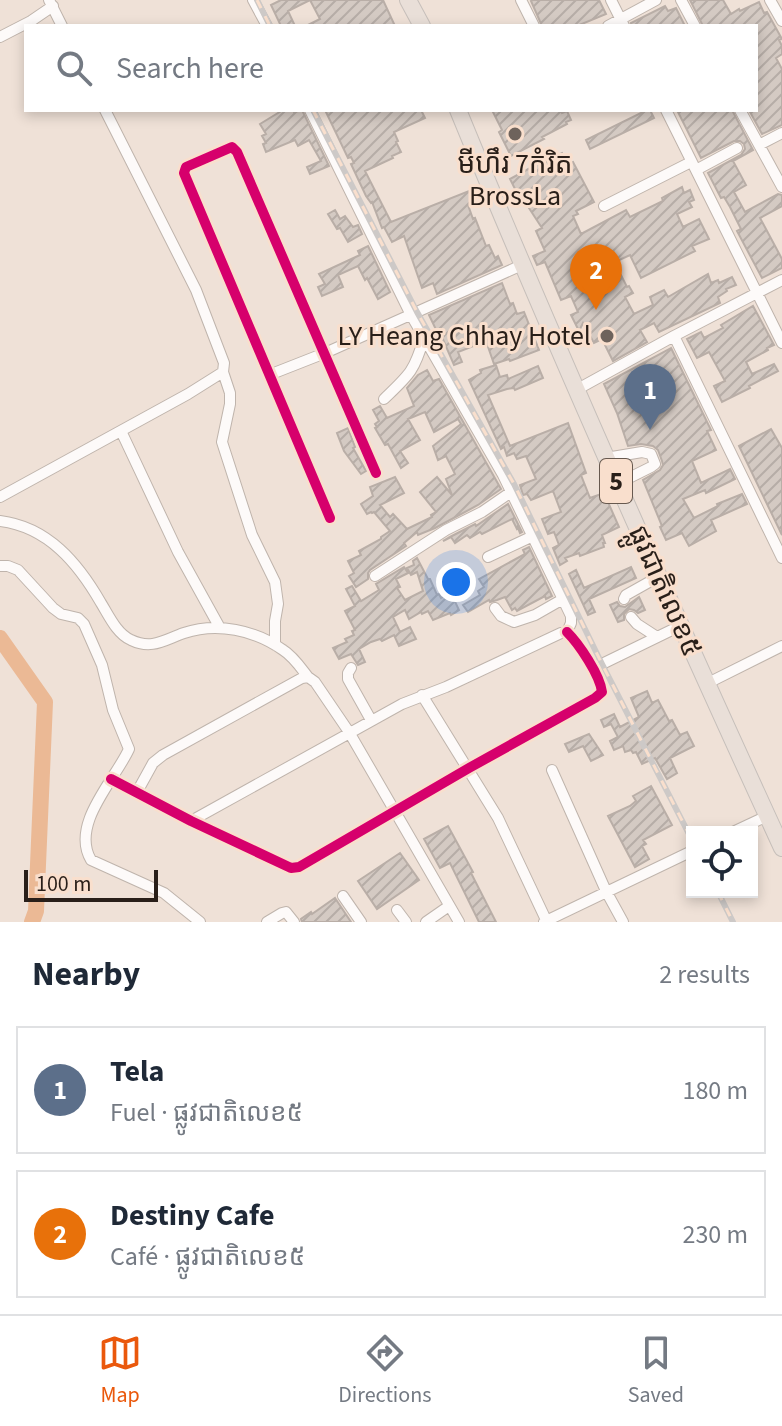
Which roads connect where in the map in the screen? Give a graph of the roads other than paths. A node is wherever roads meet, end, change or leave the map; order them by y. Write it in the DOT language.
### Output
graph roads {
  1 [pos="253,0"];
  2 [pos="398,0"];
  3 [pos="408,0"];
  4 [pos="521,0"];
  5 [pos="611,0"];
  6 [pos="656,0"];
  7 [pos="681,0"];
  8 [pos="770,0"];
  9 [pos="51,3"];
  10 [pos="782,21"];
  11 [pos="622,23"];
  12 [pos="25,24"];
  13 [pos="61,24"];
  14 [pos="266,24"];
  15 [pos="410,24"];
  16 [pos="421,24"];
  17 [pos="533,24"];
  18 [pos="694,24"];
  19 [pos="24,25"];
  20 [pos="0,37"];
  21 [pos="106,112"];
  22 [pos="311,112"];
  23 [pos="459,112"];
  24 [pos="667,112"];
  25 [pos="741,112"];
  26 [pos="782,133"];
  27 [pos="759,145"];
  28 [pos="737,148"];
  29 [pos="694,166"];
  30 [pos="782,187"];
  31 [pos="604,206"];
  32 [pos="522,265"];
  33 [pos="782,280"];
  34 [pos="757,293"];
  35 [pos="411,315"];
  36 [pos="674,336"];
  37 [pos="424,338"];
  38 [pos="782,343"];
  39 [pos="325,353"];
  40 [pos="223,372"];
  41 [pos="269,375"];
  42 [pos="576,390"];
  43 [pos="384,399"];
  44 [pos="121,431"];
  45 [pos="606,458"];
  46 [pos="376,473"];
  47 [pos="617,484"];
  48 [pos="511,492"];
  49 [pos="0,497"];
  50 [pos="330,518"];
  51 [pos="0,521"];
  52 [pos="533,536"];
  53 [pos="488,557"];
  54 [pos="782,558"];
  55 [pos="0,566"];
  56 [pos="375,576"];
  57 [pos="658,577"];
  58 [pos="563,599"];
  59 [pos="624,599"];
  60 [pos="495,608"];
  61 [pos="631,617"];
  62 [pos="680,626"];
  63 [pos="220,628"];
  64 [pos="567,632"];
  65 [pos="657,637"];
  66 [pos="275,645"];
  67 [pos="782,646"];
  68 [pos="591,666"];
  69 [pos="351,668"];
  70 [pos="308,677"];
  71 [pos="706,684"];
  72 [pos="422,695"];
  73 [pos="371,720"];
  74 [pos="349,732"];
  75 [pos="469,768"];
  76 [pos="552,770"];
  77 [pos="111,779"];
  78 [pos="137,792"];
  79 [pos="395,812"];
  80 [pos="767,816"];
  81 [pos="191,821"];
  82 [pos="746,826"];
  83 [pos="782,848"];
  84 [pos="686,854"];
  85 [pos="606,891"];
  86 [pos="343,896"];
  87 [pos="449,906"];
  88 [pos="397,910"];
  89 [pos="200,922"];
  90 [pos="267,922"];
  91 [pos="294,922"];
  92 [pos="361,922"];
  93 [pos="406,922"];
  94 [pos="426,922"];
  95 [pos="459,922"];
  96 [pos="546,922"];
  97 [pos="623,922"];
  1 -- 14 [label="street"];
  2 -- 15 [label="highway"];
  3 -- 16 [label="highway"];
  4 -- 17 [label="street"];
  5 -- 11 [label="street"];
  6 -- 11 [label="street"];
  7 -- 18 [label="street"];
  8 -- 10 [label="street"];
  9 -- 12 [label="street"];
  9 -- 13 [label="street"];
  19 -- 20 [label="street"];
  21 -- 40 [label="street"];
  22 -- 35 [label="street"];
  23 -- 32 [label="highway, ផ្លូវជាតិលេខ៥ / 5"];
  24 -- 29 [label="street"];
  25 -- 27 [label="street"];
  26 -- 27 [label="street"];
  27 -- 30 [label="street"];
  28 -- 29 [label="street"];
  29 -- 31 [label="street"];
  29 -- 34 [label="street"];
  32 -- 35 [label="street"];
  32 -- 42 [label="highway, ផ្លូវជាតិលេខ៥ / 5"];
  33 -- 34 [label="street"];
  34 -- 36 [label="street"];
  34 -- 38 [label="street"];
  35 -- 37 [label="street"];
  35 -- 39 [label="street"];
  36 -- 42 [label="street"];
  36 -- 54 [label="street"];
  37 -- 43 [label="street"];
  37 -- 48 [label="street"];
  39 -- 41 [label="street"];
  39 -- 41 [label="street"];
  39 -- 46 [label="street"];
  40 -- 44 [label="street"];
  40 -- 66 [label="street"];
  41 -- 50 [label="street"];
  42 -- 45 [label="highway, ផ្លូវជាតិលេខ៥ / 5"];
  44 -- 49 [label="street"];
  44 -- 63 [label="street"];
  45 -- 47 [label="highway, ផ្លូវជាតិលេខ៥ / 5"];
  45 -- 47 [label="street"];
  47 -- 57 [label="highway, ផ្លូវជាតិលេខ៥ / 5"];
  48 -- 52 [label="street"];
  48 -- 56 [label="street"];
  51 -- 63 [label="street"];
  52 -- 53 [label="street"];
  52 -- 58 [label="street"];
  55 -- 77 [label="street"];
  57 -- 59 [label="street"];
  57 -- 62 [label="highway, ផ្លូវជាតិលេខ៥ / 5"];
  58 -- 60 [label="street"];
  58 -- 64 [label="street"];
  61 -- 65 [label="street"];
  62 -- 65 [label="street"];
  62 -- 71 [label="highway, ផ្លូវជាតិលេខ៥ / 5"];
  63 -- 66 [label="street"];
  64 -- 68 [label="street"];
  64 -- 72 [label="street"];
  65 -- 68 [label="street"];
  66 -- 70 [label="street"];
  67 -- 71 [label="street"];
  68 -- 75 [label="street"];
  69 -- 73 [label="street"];
  70 -- 74 [label="street"];
  70 -- 78 [label="street"];
  71 -- 80 [label="highway, ផ្លូវជាតិលេខ៥ / 5"];
  72 -- 73 [label="street"];
  72 -- 75 [label="street"];
  73 -- 74 [label="street"];
  74 -- 79 [label="street"];
  74 -- 81 [label="street"];
  75 -- 79 [label="street"];
  75 -- 96 [label="street"];
  76 -- 85 [label="street"];
  77 -- 78 [label="street"];
  77 -- 89 [label="street"];
  78 -- 81 [label="street"];
  79 -- 81 [label="street"];
  79 -- 87 [label="street"];
  80 -- 82 [label="street"];
  80 -- 83 [label="highway, ផ្លូវជាតិលេខ៥ / 5"];
  84 -- 85 [label="street"];
  85 -- 96 [label="street"];
  85 -- 97 [label="street"];
  86 -- 92 [label="street"];
  87 -- 94 [label="street"];
  87 -- 95 [label="street"];
  88 -- 93 [label="street"];
  90 -- 91 [label="street"];
}
